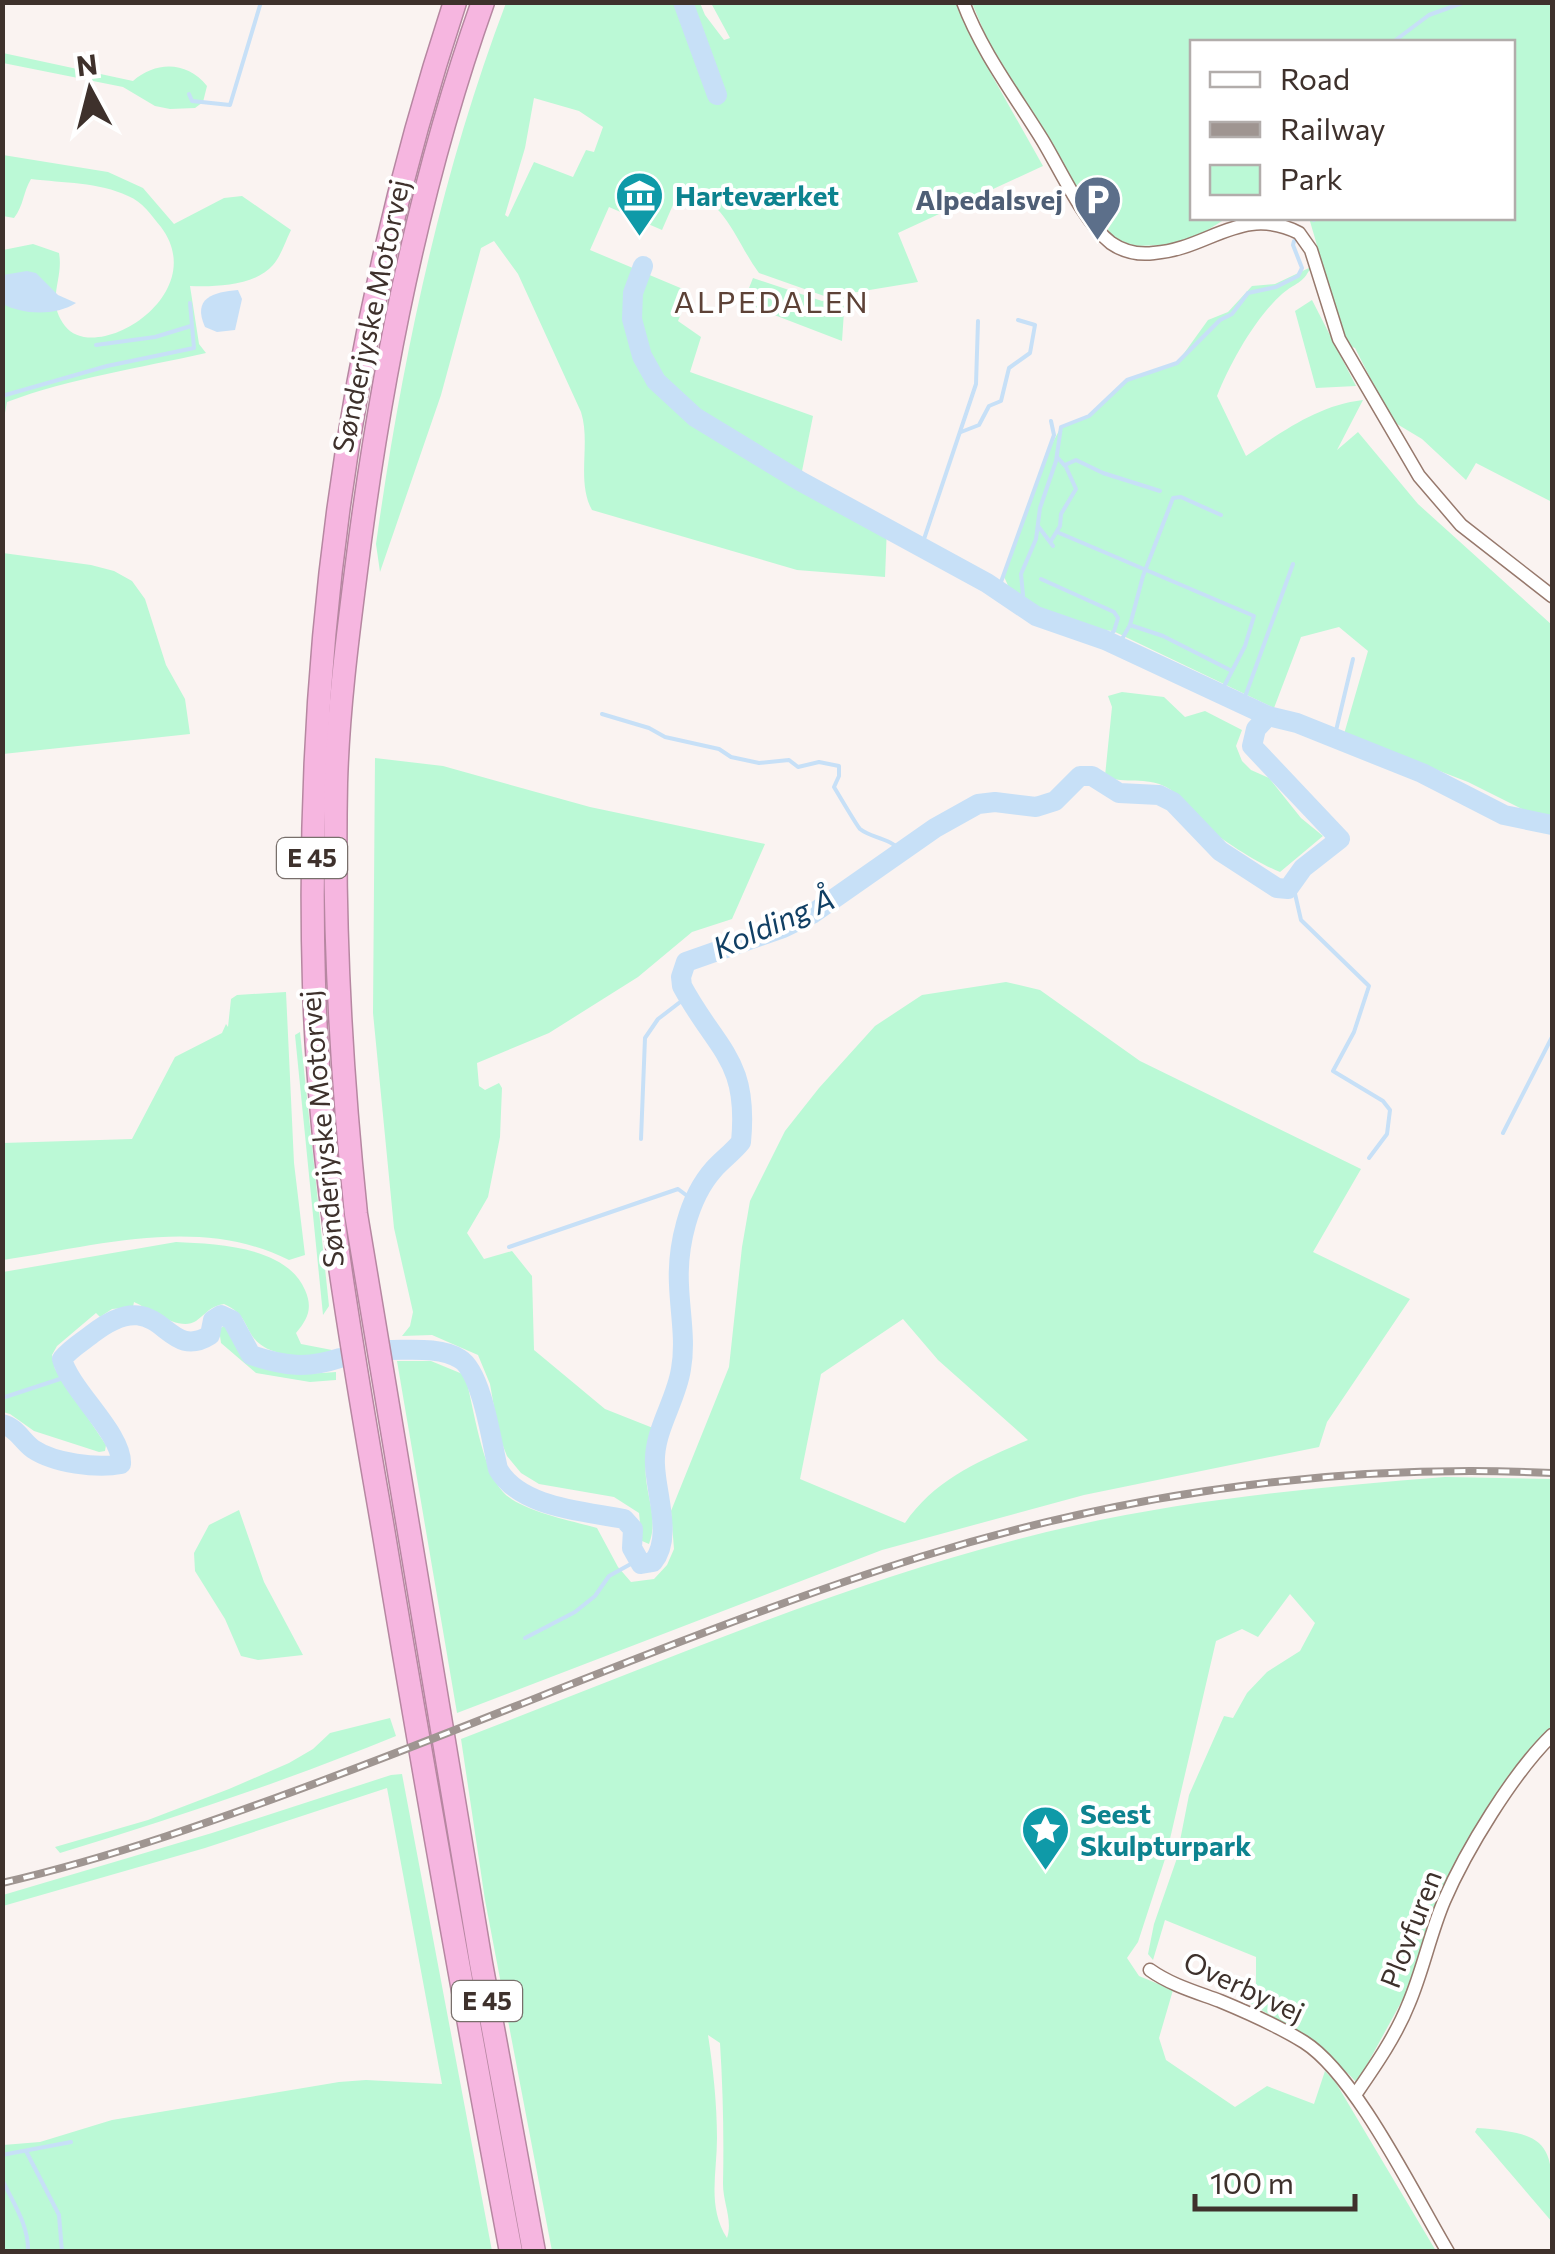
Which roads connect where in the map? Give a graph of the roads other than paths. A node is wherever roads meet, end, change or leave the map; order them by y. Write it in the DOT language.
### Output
graph roads {
  1 [pos="455,2"];
  2 [pos="483,2"];
  3 [pos="963,2"];
  4 [pos="1552,596"];
  5 [pos="1552,1735"];
  6 [pos="1150,1970"];
  7 [pos="1354,2095"];
  8 [pos="511,2252"];
  9 [pos="534,2252"];
  10 [pos="1448,2252"];
  1 -- 8 [label="highway, Sønderjyske Motorvej / E 45"];
  2 -- 9 [label="highway, Sønderjyske Motorvej / E 45"];
  3 -- 4 [label="street"];
  5 -- 7 [label="street, Plovfuren"];
  6 -- 7 [label="street, Overbyvej"];
  7 -- 10 [label="street, Overbyvej"];
}
